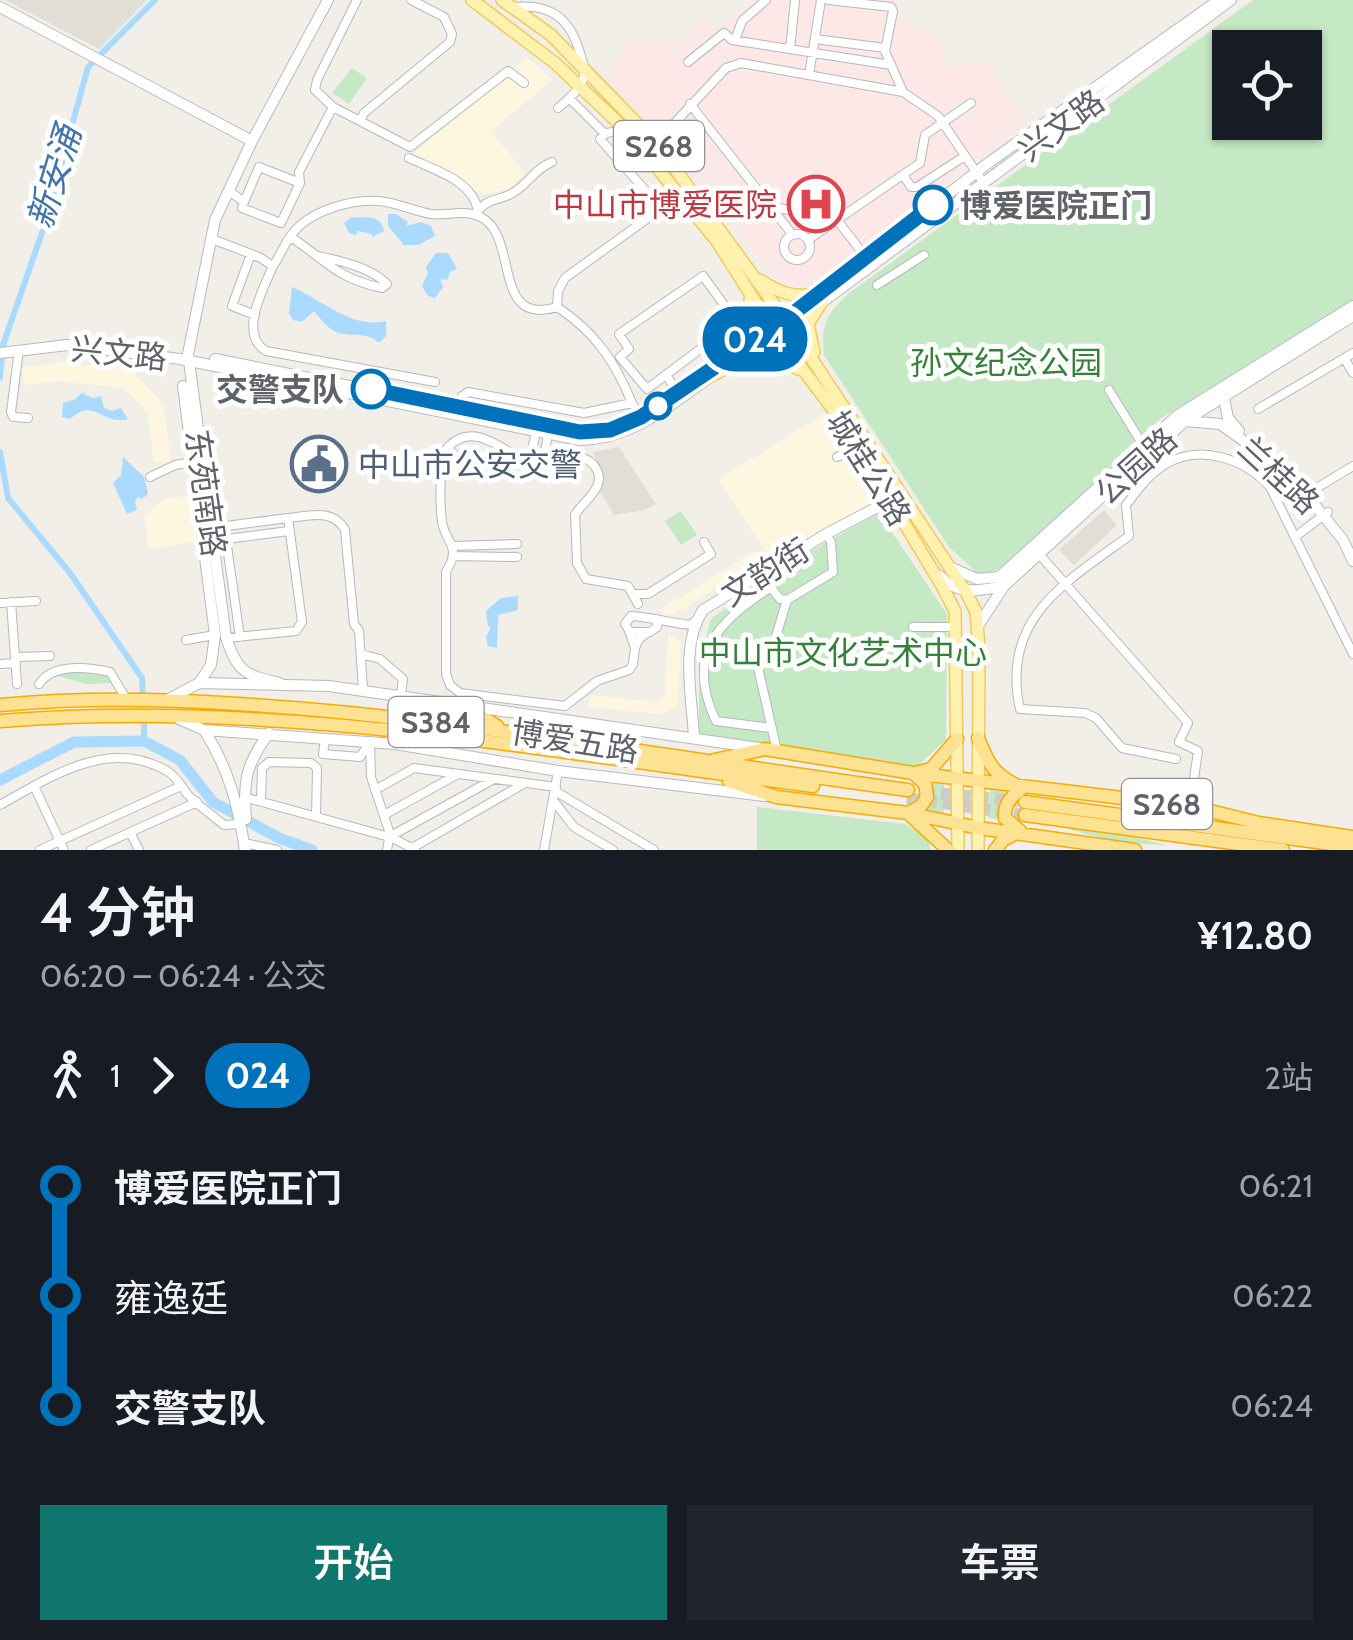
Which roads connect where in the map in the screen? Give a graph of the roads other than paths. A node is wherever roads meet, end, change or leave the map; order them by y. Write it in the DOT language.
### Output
graph roads {
  1 [pos="324,0"];
  2 [pos="357,0"];
  3 [pos="411,0"];
  4 [pos="472,0"];
  5 [pos="766,0"];
  6 [pos="795,0"];
  7 [pos="825,0"];
  8 [pos="1219,0"];
  9 [pos="1231,0"];
  10 [pos="508,4"];
  11 [pos="893,4"];
  12 [pos="0,7"];
  13 [pos="815,39"];
  14 [pos="735,40"];
  15 [pos="886,48"];
  16 [pos="790,49"];
  17 [pos="813,52"];
  18 [pos="688,62"];
  19 [pos="891,65"];
  20 [pos="586,72"];
  21 [pos="809,76"];
  22 [pos="524,83"];
  23 [pos="580,87"];
  24 [pos="903,92"];
  25 [pos="568,98"];
  26 [pos="971,103"];
  27 [pos="690,104"];
  28 [pos="333,107"];
  29 [pos="558,108"];
  30 [pos="360,121"];
  31 [pos="943,123"];
  32 [pos="627,130"];
  33 [pos="605,134"];
  34 [pos="249,139"];
  35 [pos="656,143"];
  36 [pos="965,156"];
  37 [pos="409,158"];
  38 [pos="552,162"];
  39 [pos="903,175"];
  40 [pos="980,177"];
  41 [pos="300,183"];
  42 [pos="229,191"];
  43 [pos="679,194"];
  44 [pos="244,202"];
  45 [pos="770,206"];
  46 [pos="476,213"];
  47 [pos="648,218"];
  48 [pos="837,220"];
  49 [pos="792,234"];
  50 [pos="290,237"];
  51 [pos="212,239"];
  52 [pos="808,240"];
  53 [pos="888,252"];
  54 [pos="251,254"];
  55 [pos="924,255"];
  56 [pos="318,256"];
  57 [pos="865,256"];
  58 [pos="273,266"];
  59 [pos="901,270"];
  60 [pos="754,276"];
  61 [pos="877,285"];
  62 [pos="748,290"];
  63 [pos="820,297"];
  64 [pos="557,306"];
  65 [pos="1353,306"];
  66 [pos="256,316"];
  67 [pos="1353,316"];
  68 [pos="788,323"];
  69 [pos="774,330"];
  70 [pos="17,348"];
  71 [pos="0,350"];
  72 [pos="698,350"];
  73 [pos="738,351"];
  74 [pos="184,356"];
  75 [pos="1349,356"];
  76 [pos="712,373"];
  77 [pos="814,373"];
  78 [pos="1353,373"];
  79 [pos="666,374"];
  80 [pos="418,378"];
  81 [pos="1109,390"];
  82 [pos="1222,391"];
  83 [pos="678,393"];
  84 [pos="418,398"];
  85 [pos="632,403"];
  86 [pos="1200,405"];
  87 [pos="459,407"];
  88 [pos="1258,409"];
  89 [pos="641,417"];
  90 [pos="28,418"];
  91 [pos="1184,421"];
  92 [pos="1211,422"];
  93 [pos="542,434"];
  94 [pos="858,447"];
  95 [pos="448,448"];
  96 [pos="1146,450"];
  97 [pos="837,457"];
  98 [pos="193,462"];
  99 [pos="530,463"];
  100 [pos="463,464"];
  101 [pos="542,464"];
  102 [pos="1353,466"];
  103 [pos="150,477"];
  104 [pos="1310,492"];
  105 [pos="888,501"];
  106 [pos="1326,514"];
  107 [pos="288,518"];
  108 [pos="211,528"];
  109 [pos="289,531"];
  110 [pos="826,534"];
  111 [pos="1295,537"];
  112 [pos="226,538"];
  113 [pos="704,542"];
  114 [pos="517,544"];
  115 [pos="453,546"];
  116 [pos="1353,549"];
  117 [pos="1039,554"];
  118 [pos="453,556"];
  119 [pos="517,557"];
  120 [pos="1353,560"];
  121 [pos="929,564"];
  122 [pos="947,566"];
  123 [pos="760,573"];
  124 [pos="1065,583"];
  125 [pos="1004,586"];
  126 [pos="771,587"];
  127 [pos="966,592"];
  128 [pos="636,599"];
  129 [pos="787,600"];
  130 [pos="36,601"];
  131 [pos="11,602"];
  132 [pos="0,603"];
  133 [pos="630,616"];
  134 [pos="698,618"];
  135 [pos="13,621"];
  136 [pos="0,622"];
  137 [pos="652,625"];
  138 [pos="913,627"];
  139 [pos="955,627"];
  140 [pos="977,627"];
  141 [pos="629,631"];
  142 [pos="693,634"];
  143 [pos="221,636"];
  144 [pos="240,637"];
  145 [pos="186,640"];
  146 [pos="635,648"];
  147 [pos="361,654"];
  148 [pos="1353,654"];
  149 [pos="50,656"];
  150 [pos="16,660"];
  151 [pos="0,664"];
  152 [pos="199,683"];
  153 [pos="280,683"];
  154 [pos="18,684"];
  155 [pos="38,684"];
  156 [pos="363,689"];
  157 [pos="401,694"];
  158 [pos="461,704"];
  159 [pos="0,705"];
  160 [pos="147,706"];
  161 [pos="0,721"];
  162 [pos="322,722"];
  163 [pos="771,728"];
  164 [pos="504,729"];
  165 [pos="204,730"];
  166 [pos="269,733"];
  167 [pos="694,737"];
  168 [pos="978,738"];
  169 [pos="958,739"];
  170 [pos="370,742"];
  171 [pos="771,750"];
  172 [pos="1176,759"];
  173 [pos="701,767"];
  174 [pos="558,771"];
  175 [pos="913,773"];
  176 [pos="458,774"];
  177 [pos="958,778"];
  178 [pos="494,779"];
  179 [pos="979,781"];
  180 [pos="526,783"];
  181 [pos="34,786"];
  182 [pos="181,786"];
  183 [pos="376,790"];
  184 [pos="555,793"];
  185 [pos="907,794"];
  186 [pos="776,796"];
  187 [pos="242,800"];
  188 [pos="261,801"];
  189 [pos="1024,801"];
  190 [pos="196,802"];
  191 [pos="0,805"];
  192 [pos="1050,805"];
  193 [pos="1190,806"];
  194 [pos="908,813"];
  195 [pos="384,815"];
  196 [pos="316,816"];
  197 [pos="957,823"];
  198 [pos="1259,823"];
  199 [pos="979,828"];
  200 [pos="1020,831"];
  201 [pos="130,832"];
  202 [pos="1186,837"];
  203 [pos="1353,837"];
  204 [pos="245,838"];
  205 [pos="389,838"];
  206 [pos="62,846"];
  207 [pos="1353,847"];
  208 [pos="387,849"];
  209 [pos="413,849"];
  210 [pos="40,850"];
  211 [pos="91,850"];
  212 [pos="139,850"];
  213 [pos="277,850"];
  214 [pos="544,850"];
  215 [pos="613,850"];
  216 [pos="654,850"];
  217 [pos="948,850"];
  218 [pos="958,850"];
  219 [pos="978,850"];
  220 [pos="995,850"];
  221 [pos="1135,850"];
  222 [pos="1225,850"];
  223 [pos="1283,850"];
  1 -- 34 [label="street, 东苑南路"];
  2 -- 28 [label="street"];
  3 -- 30 [label="street"];
  4 -- 23 [label="main road, 城桂公路 / S268"];
  5 -- 14 [label="street"];
  6 -- 16 [label="street"];
  7 -- 11 [label="street"];
  7 -- 13 [label="street"];
  8 -- 40 [label="street, 兴文路"];
  9 -- 40 [label="street, 兴文路"];
  10 -- 20 [label="main road, 城桂公路 / S268"];
  10 -- 20 [label="street"];
  11 -- 15 [label="street"];
  12 -- 34 [label="street"];
  13 -- 15 [label="street"];
  13 -- 17 [label="street"];
  14 -- 16 [label="street"];
  14 -- 18 [label="street"];
  15 -- 19 [label="street"];
  16 -- 17 [label="street"];
  17 -- 19 [label="street"];
  17 -- 21 [label="street"];
  19 -- 24 [label="street"];
  20 -- 23 [label="street"];
  20 -- 35 [label="main road, 城桂公路 / S268"];
  21 -- 24 [label="street"];
  21 -- 27 [label="street"];
  22 -- 30 [label="street"];
  23 -- 25 [label="street"];
  23 -- 32 [label="main road, 城桂公路 / S268"];
  24 -- 31 [label="street"];
  25 -- 29 [label="street"];
  25 -- 33 [label="street"];
  26 -- 31 [label="street"];
  27 -- 35 [label="street"];
  27 -- 45 [label="street"];
  28 -- 30 [label="street"];
  28 -- 41 [label="street"];
  31 -- 36 [label="street"];
  31 -- 39 [label="street"];
  32 -- 33 [label="street"];
  32 -- 43 [label="main road, 城桂公路 / S268"];
  33 -- 43 [label="street"];
  34 -- 42 [label="street, 东苑南路"];
  34 -- 74 [label="street, 东苑南路"];
  35 -- 60 [label="main road, 城桂公路 / S268"];
  36 -- 39 [label="street"];
  36 -- 40 [label="street"];
  37 -- 46 [label="street"];
  38 -- 46 [label="street"];
  39 -- 48 [label="street"];
  40 -- 53 [label="street, 兴文路"];
  40 -- 57 [label="street, 兴文路"];
  41 -- 44 [label="street"];
  41 -- 44 [label="street"];
  42 -- 44 [label="street"];
  42 -- 51 [label="street, 东苑南路"];
  43 -- 62 [label="main road, 城桂公路 / S268"];
  45 -- 48 [label="street"];
  45 -- 49 [label="street"];
  46 -- 50 [label="street"];
  46 -- 64 [label="street"];
  47 -- 64 [label="street"];
  48 -- 52 [label="street"];
  48 -- 57 [label="street"];
  49 -- 52 [label="street"];
  49 -- 52 [label="street"];
  50 -- 56 [label="street"];
  50 -- 58 [label="street"];
  51 -- 54 [label="street"];
  51 -- 74 [label="street, 东苑南路"];
  53 -- 59 [label="street"];
  53 -- 63 [label="street, 兴文路"];
  54 -- 58 [label="street"];
  54 -- 66 [label="street"];
  55 -- 59 [label="street"];
  56 -- 56 [label="street"];
  57 -- 63 [label="street, 兴文路"];
  58 -- 66 [label="street"];
  59 -- 61 [label="street"];
  60 -- 63 [label="main road"];
  60 -- 68 [label="main road, 城桂公路 / S268"];
  62 -- 69 [label="main road, 城桂公路 / S268"];
  62 -- 73 [label="main road"];
  63 -- 68 [label="street, 兴文路"];
  63 -- 77 [label="main road"];
  64 -- 85 [label="street"];
  65 -- 82 [label="street, 公园路"];
  66 -- 80 [label="street"];
  67 -- 82 [label="street, 公园路"];
  68 -- 69 [label="street, 兴文路"];
  68 -- 77 [label="main road, 城桂公路 / S268"];
  69 -- 73 [label="street, 兴文路"];
  69 -- 76 [label="street, 兴文路"];
  69 -- 77 [label="main road, 城桂公路 / S268"];
  70 -- 71 [label="street, 兴文路"];
  70 -- 74 [label="street, 兴文路"];
  70 -- 90 [label="street"];
  72 -- 76 [label="street"];
  72 -- 79 [label="street"];
  72 -- 79 [label="street"];
  73 -- 76 [label="street, 兴文路"];
  74 -- 84 [label="street, 兴文路"];
  74 -- 93 [label="street, 兴文路"];
  74 -- 98 [label="street, 东苑南路"];
  74 -- 108 [label="street, 东苑南路"];
  75 -- 78 [label="street"];
  75 -- 88 [label="street"];
  76 -- 77 [label="main road"];
  76 -- 83 [label="street, 兴文路"];
  76 -- 93 [label="street, 兴文路"];
  77 -- 94 [label="main road, 城桂公路 / S268"];
  77 -- 122 [label="main road, 城桂公路 / S268"];
  79 -- 83 [label="street"];
  80 -- 84 [label="street"];
  80 -- 84 [label="street"];
  81 -- 96 [label="street"];
  82 -- 86 [label="street, 公园路"];
  82 -- 104 [label="street, 兰桂路"];
  83 -- 89 [label="street, 兴文路"];
  84 -- 87 [label="street, 兴文路"];
  85 -- 87 [label="street"];
  85 -- 89 [label="street"];
  86 -- 91 [label="street, 公园路"];
  86 -- 92 [label="street"];
  86 -- 96 [label="street, 公园路"];
  87 -- 89 [label="street, 兴文路"];
  91 -- 92 [label="street, 兰桂路"];
  91 -- 96 [label="street, 公园路"];
  92 -- 106 [label="street, 兰桂路"];
  93 -- 99 [label="street"];
  93 -- 101 [label="street"];
  94 -- 97 [label="street"];
  94 -- 105 [label="main road, 城桂公路 / S268"];
  95 -- 99 [label="street"];
  95 -- 100 [label="street"];
  95 -- 115 [label="street"];
  96 -- 117 [label="street, 公园路"];
  96 -- 122 [label="street, 公园路"];
  98 -- 103 [label="street"];
  98 -- 143 [label="street, 东苑南路"];
  99 -- 101 [label="street"];
  101 -- 128 [label="street"];
  102 -- 104 [label="street"];
  104 -- 106 [label="street, 兰桂路"];
  105 -- 110 [label="street, 文韵街"];
  105 -- 121 [label="main road, 城桂公路 / S268"];
  106 -- 111 [label="street"];
  106 -- 116 [label="street, 兰桂路"];
  106 -- 120 [label="street, 兰桂路"];
  107 -- 108 [label="street"];
  107 -- 109 [label="street"];
  107 -- 147 [label="street"];
  108 -- 112 [label="street"];
  108 -- 143 [label="street, 东苑南路"];
  109 -- 112 [label="street"];
  109 -- 144 [label="street"];
  110 -- 123 [label="street, 文韵街"];
  110 -- 129 [label="street"];
  111 -- 124 [label="street"];
  111 -- 148 [label="street"];
  112 -- 144 [label="street"];
  113 -- 128 [label="street"];
  114 -- 115 [label="street"];
  115 -- 118 [label="street"];
  117 -- 124 [label="street"];
  117 -- 125 [label="street, 公园路"];
  118 -- 119 [label="street"];
  118 -- 146 [label="street"];
  121 -- 127 [label="street"];
  121 -- 139 [label="main road, 城桂公路 / S268"];
  122 -- 127 [label="main road, 城桂公路 / S268"];
  123 -- 126 [label="street"];
  123 -- 134 [label="street, 文韵街"];
  124 -- 172 [label="street"];
  124 -- 193 [label="street"];
  125 -- 127 [label="street"];
  125 -- 140 [label="street, 公园路"];
  126 -- 129 [label="street"];
  126 -- 163 [label="street"];
  127 -- 140 [label="main road, 城桂公路 / S268"];
  128 -- 133 [label="street"];
  128 -- 137 [label="street"];
  129 -- 163 [label="street"];
  130 -- 131 [label="street"];
  131 -- 132 [label="street"];
  131 -- 135 [label="street"];
  133 -- 137 [label="street"];
  133 -- 141 [label="street"];
  134 -- 137 [label="street"];
  134 -- 142 [label="street, 文韵街"];
  135 -- 136 [label="street"];
  135 -- 150 [label="street"];
  137 -- 141 [label="street"];
  137 -- 142 [label="street"];
  137 -- 146 [label="street"];
  138 -- 139 [label="street"];
  139 -- 169 [label="main road, 城桂公路 / S268"];
  140 -- 168 [label="main road, 城桂公路 / S268"];
  141 -- 146 [label="street"];
  142 -- 167 [label="street, 文韵街"];
  143 -- 144 [label="street"];
  143 -- 145 [label="street"];
  143 -- 152 [label="street, 东苑南路"];
  143 -- 153 [label="street, 东苑南路"];
  147 -- 156 [label="street"];
  147 -- 157 [label="street"];
  149 -- 150 [label="street"];
  150 -- 151 [label="street"];
  150 -- 154 [label="street"];
  152 -- 153 [label="street"];
  152 -- 160 [label="street"];
  153 -- 156 [label="street"];
  155 -- 160 [label="street"];
  156 -- 157 [label="street"];
  157 -- 158 [label="street"];
  158 -- 164 [label="highway"];
  158 -- 167 [label="street"];
  159 -- 160 [label="highway, 博爱五路 / S384"];
  160 -- 161 [label="highway, 博爱五路 / S384"];
  160 -- 162 [label="highway, 博爱五路 / S384"];
  160 -- 164 [label="highway, 博爱五路 / S384"];
  160 -- 165 [label="street, 博爱五路"];
  162 -- 166 [label="street"];
  162 -- 173 [label="highway, 博爱五路 / S384"];
  163 -- 171 [label="street"];
  164 -- 173 [label="highway, 博爱五路 / S384"];
  165 -- 166 [label="street, 博爱五路"];
  165 -- 187 [label="street"];
  166 -- 170 [label="street, 博爱五路"];
  166 -- 187 [label="street"];
  167 -- 171 [label="street"];
  168 -- 179 [label="main road, 城桂公路 / S268"];
  168 -- 189 [label="highway"];
  169 -- 175 [label="highway"];
  169 -- 177 [label="main road, 城桂公路 / S268"];
  170 -- 174 [label="street, 博爱五路"];
  170 -- 183 [label="street"];
  171 -- 173 [label="highway"];
  171 -- 175 [label="highway"];
  173 -- 185 [label="highway, 博爱五路 / S384"];
  173 -- 186 [label="highway"];
  174 -- 184 [label="street"];
  174 -- 186 [label="street, 博爱五路"];
  175 -- 177 [label="highway"];
  175 -- 194 [label="highway"];
  176 -- 178 [label="street"];
  176 -- 183 [label="street"];
  176 -- 195 [label="street"];
  177 -- 179 [label="highway, S268"];
  177 -- 197 [label="main road, 城桂公路 / S268"];
  178 -- 180 [label="street"];
  178 -- 205 [label="street"];
  179 -- 189 [label="highway, S268"];
  179 -- 199 [label="main road, 城桂公路 / S268"];
  180 -- 184 [label="street"];
  180 -- 209 [label="street"];
  181 -- 182 [label="street"];
  181 -- 191 [label="street"];
  181 -- 206 [label="street"];
  182 -- 190 [label="street"];
  182 -- 206 [label="street"];
  183 -- 195 [label="street"];
  184 -- 214 [label="street"];
  184 -- 215 [label="street"];
  184 -- 216 [label="street"];
  186 -- 194 [label="highway"];
  187 -- 188 [label="street"];
  187 -- 204 [label="street"];
  188 -- 196 [label="street"];
  188 -- 196 [label="street"];
  189 -- 192 [label="highway, S268"];
  189 -- 193 [label="highway, S268"];
  189 -- 200 [label="highway"];
  189 -- 202 [label="highway, S268"];
  190 -- 201 [label="street"];
  190 -- 204 [label="street"];
  192 -- 198 [label="highway"];
  192 -- 207 [label="highway, S268"];
  193 -- 198 [label="highway, S268"];
  194 -- 197 [label="highway"];
  194 -- 217 [label="highway"];
  195 -- 205 [label="street"];
  196 -- 205 [label="street"];
  197 -- 199 [label="highway, S268"];
  197 -- 218 [label="main road, 城桂公路"];
  198 -- 203 [label="highway, S268"];
  199 -- 200 [label="highway, S268"];
  199 -- 219 [label="main road, 城桂公路"];
  200 -- 220 [label="highway"];
  200 -- 221 [label="highway, S268"];
  201 -- 211 [label="street"];
  201 -- 212 [label="street"];
  202 -- 222 [label="highway"];
  202 -- 223 [label="highway, S268"];
  204 -- 213 [label="street"];
  205 -- 208 [label="street"];
  205 -- 209 [label="street"];
  206 -- 210 [label="street"];
}
